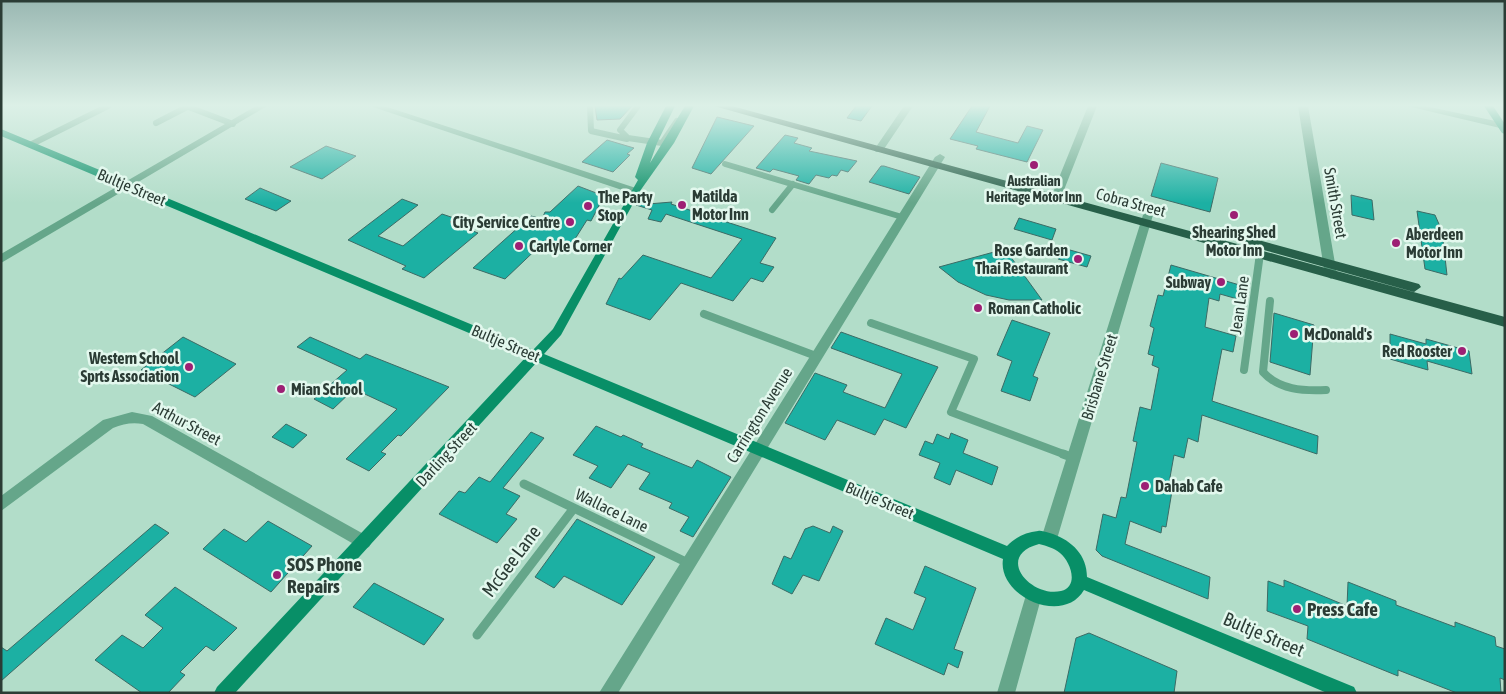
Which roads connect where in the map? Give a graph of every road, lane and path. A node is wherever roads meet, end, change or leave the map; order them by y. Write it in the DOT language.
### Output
graph roads {
  1 [pos="17,138"];
  2 [pos="43,138"];
  3 [pos="208,138"];
  4 [pos="473,138"];
  5 [pos="625,138"];
  6 [pos="631,138"];
  7 [pos="654,138"];
  8 [pos="666,138"];
  9 [pos="671,138"];
  10 [pos="851,138"];
  11 [pos="858,138"];
  12 [pos="887,138"];
  13 [pos="1080,138"];
  14 [pos="1309,138"];
  15 [pos="636,140"];
  16 [pos="652,143"];
  17 [pos="32,144"];
  18 [pos="882,146"];
  19 [pos="937,161"];
  20 [pos="725,164"];
  21 [pos="793,184"];
  22 [pos="128,185"];
  23 [pos="1059,190"];
  24 [pos="635,191"];
  25 [pos="772,210"];
  26 [pos="1103,213"];
  27 [pos="902,217"];
  28 [pos="1147,219"];
  29 [pos="1260,250"];
  30 [pos="1,259"];
  31 [pos="1331,269"];
  32 [pos="1270,301"];
  33 [pos="1505,313"];
  34 [pos="704,314"];
  35 [pos="1505,322"];
  36 [pos="870,323"];
  37 [pos="536,356"];
  38 [pos="816,356"];
  39 [pos="1244,370"];
  40 [pos="1326,390"];
  41 [pos="759,449"];
  42 [pos="1074,458"];
  43 [pos="524,484"];
  44 [pos="1,505"];
  45 [pos="574,508"];
  46 [pos="1049,539"];
  47 [pos="364,542"];
  48 [pos="1011,555"];
  49 [pos="688,563"];
  50 [pos="1080,581"];
  51 [pos="1034,596"];
  52 [pos="477,635"];
  53 [pos="222,693"];
  54 [pos="608,693"];
  55 [pos="1006,693"];
  56 [pos="1348,693"];
  1 -- 17 [label="street, Bultje Street"];
  2 -- 17 [label="lane"];
  3 -- 22 [label="street"];
  4 -- 24 [label="street"];
  5 -- 15 [label="lane"];
  6 -- 15 [label="lane"];
  7 -- 16 [label="street, Darling Street"];
  8 -- 16 [label="lane"];
  9 -- 24 [label="street, Darling Street"];
  10 -- 18 [label="highway, Cobra Street"];
  11 -- 18 [label="highway, Cobra Street"];
  12 -- 18 [label="street"];
  13 -- 23 [label="street"];
  14 -- 31 [label="street, Smith Street"];
  15 -- 16 [label="lane"];
  16 -- 24 [label="street, Darling Street"];
  17 -- 22 [label="street, Bultje Street"];
  18 -- 19 [label="highway, Cobra Street"];
  19 -- 23 [label="highway, Cobra Street"];
  19 -- 26 [label="highway, Cobra Street"];
  19 -- 27 [label="street, Carrington Avenue"];
  20 -- 21 [label="lane"];
  21 -- 25 [label="lane"];
  21 -- 27 [label="lane"];
  22 -- 30 [label="street"];
  22 -- 37 [label="street, Bultje Street"];
  23 -- 26 [label="street"];
  23 -- 28 [label="highway, Cobra Street"];
  24 -- 37 [label="street, Darling Street"];
  26 -- 28 [label="highway, Cobra Street"];
  27 -- 38 [label="street, Carrington Avenue"];
  28 -- 29 [label="highway, Cobra Street"];
  28 -- 42 [label="street, Brisbane Street"];
  29 -- 31 [label="highway, Cobra Street"];
  29 -- 39 [label="lane, Jean Lane"];
  31 -- 33 [label="highway, Cobra Street"];
  31 -- 35 [label="highway, Cobra Street"];
  32 -- 40 [label="lane"];
  34 -- 38 [label="lane"];
  36 -- 42 [label="lane"];
  37 -- 41 [label="street, Bultje Street"];
  37 -- 47 [label="street, Darling Street"];
  38 -- 41 [label="street, Carrington Avenue"];
  41 -- 48 [label="street, Bultje Street"];
  41 -- 49 [label="street, Carrington Avenue"];
  42 -- 46 [label="street, Brisbane Street"];
  43 -- 45 [label="lane, Wallace Lane"];
  44 -- 47 [label="street, Arthur Street"];
  45 -- 49 [label="lane, Wallace Lane"];
  45 -- 52 [label="lane, McGee Lane"];
  46 -- 48 [label="street"];
  46 -- 50 [label="street"];
  47 -- 53 [label="street, Darling Street"];
  48 -- 51 [label="street"];
  49 -- 54 [label="street, Carrington Avenue"];
  50 -- 51 [label="street"];
  50 -- 56 [label="street, Bultje Street"];
  51 -- 55 [label="street"];
}
